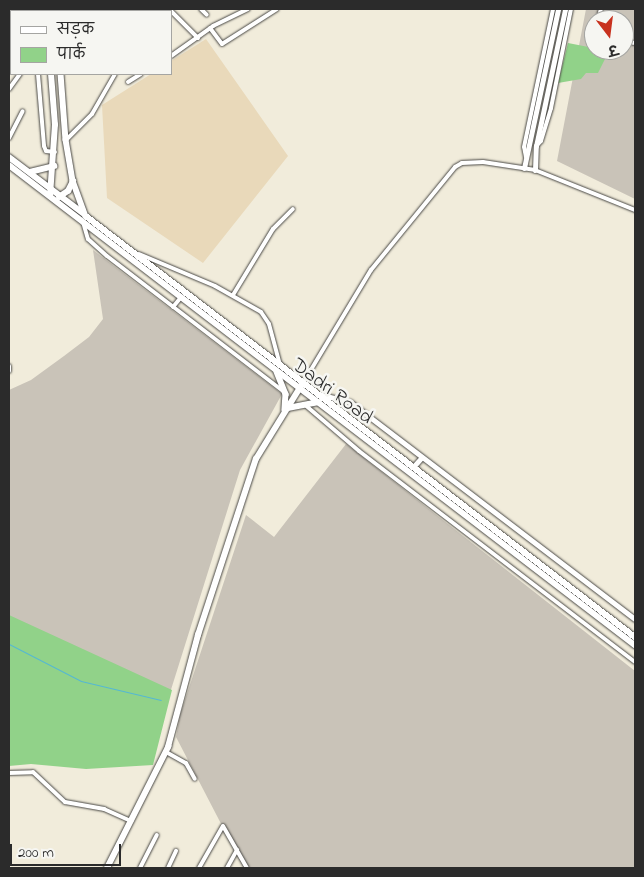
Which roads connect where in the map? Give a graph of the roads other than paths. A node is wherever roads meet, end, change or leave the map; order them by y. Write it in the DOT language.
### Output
graph roads {
  1 [pos="201,9"];
  2 [pos="248,9"];
  3 [pos="277,9"];
  4 [pos="553,9"];
  5 [pos="558,9"];
  6 [pos="565,9"];
  7 [pos="571,9"];
  8 [pos="172,12"];
  9 [pos="207,15"];
  10 [pos="210,28"];
  11 [pos="198,38"];
  12 [pos="172,55"];
  13 [pos="19,75"];
  14 [pos="38,75"];
  15 [pos="51,75"];
  16 [pos="61,75"];
  17 [pos="114,75"];
  18 [pos="139,75"];
  19 [pos="128,82"];
  20 [pos="9,89"];
  21 [pos="23,111"];
  22 [pos="9,138"];
  23 [pos="66,140"];
  24 [pos="536,146"];
  25 [pos="54,152"];
  26 [pos="9,157"];
  27 [pos="526,157"];
  28 [pos="9,165"];
  29 [pos="54,166"];
  30 [pos="524,168"];
  31 [pos="535,170"];
  32 [pos="30,172"];
  33 [pos="73,181"];
  34 [pos="52,188"];
  35 [pos="61,196"];
  36 [pos="51,198"];
  37 [pos="293,209"];
  38 [pos="635,210"];
  39 [pos="84,217"];
  40 [pos="131,251"];
  41 [pos="232,295"];
  42 [pos="179,300"];
  43 [pos="172,308"];
  44 [pos="9,366"];
  45 [pos="278,367"];
  46 [pos="9,371"];
  47 [pos="301,385"];
  48 [pos="286,394"];
  49 [pos="318,394"];
  50 [pos="318,402"];
  51 [pos="303,404"];
  52 [pos="286,410"];
  53 [pos="422,457"];
  54 [pos="413,467"];
  55 [pos="635,620"];
  56 [pos="635,637"];
  57 [pos="635,645"];
  58 [pos="635,662"];
  59 [pos="166,752"];
  60 [pos="9,773"];
  61 [pos="195,779"];
  62 [pos="131,821"];
  63 [pos="157,836"];
  64 [pos="237,850"];
  65 [pos="176,851"];
  66 [pos="107,868"];
  67 [pos="140,868"];
  68 [pos="168,868"];
  69 [pos="199,868"];
  70 [pos="227,868"];
  71 [pos="246,868"];
  1 -- 9 [label="street"];
  2 -- 10 [label="street"];
  3 -- 10 [label="street"];
  4 -- 27 [label="street"];
  5 -- 27 [label="street"];
  6 -- 24 [label="street"];
  7 -- 24 [label="street"];
  8 -- 11 [label="street"];
  10 -- 11 [label="street"];
  11 -- 12 [label="street"];
  13 -- 20 [label="street"];
  14 -- 25 [label="street"];
  15 -- 25 [label="main road"];
  16 -- 23 [label="main road"];
  17 -- 23 [label="street"];
  18 -- 19 [label="street"];
  21 -- 22 [label="street"];
  23 -- 33 [label="main road"];
  24 -- 31 [label="street"];
  25 -- 29 [label="main road"];
  26 -- 32 [label="main road, Dadri Road"];
  27 -- 30 [label="street"];
  28 -- 36 [label="main road, Dadri Road"];
  29 -- 32 [label="main road"];
  29 -- 34 [label="main road"];
  30 -- 31 [label="street"];
  30 -- 47 [label="street"];
  31 -- 38 [label="street"];
  32 -- 34 [label="main road, Dadri Road"];
  33 -- 35 [label="main road"];
  33 -- 39 [label="main road"];
  34 -- 35 [label="main road, Dadri Road"];
  34 -- 36 [label="main road"];
  35 -- 36 [label="main road"];
  35 -- 39 [label="main road, Dadri Road"];
  36 -- 39 [label="main road, Dadri Road"];
  37 -- 41 [label="street"];
  39 -- 40 [label="main road, Dadri Road"];
  39 -- 42 [label="main road, Dadri Road"];
  39 -- 43 [label="street"];
  40 -- 41 [label="street"];
  40 -- 45 [label="main road, Dadri Road"];
  41 -- 45 [label="street"];
  42 -- 43 [label="street"];
  42 -- 45 [label="main road, Dadri Road"];
  43 -- 48 [label="street"];
  44 -- 46 [label="street"];
  45 -- 47 [label="main road, Dadri Road"];
  45 -- 48 [label="main road"];
  47 -- 49 [label="main road, Dadri Road"];
  47 -- 50 [label="main road, Dadri Road"];
  47 -- 52 [label="main road"];
  48 -- 52 [label="main road"];
  49 -- 53 [label="street"];
  49 -- 54 [label="main road, Dadri Road"];
  50 -- 51 [label="main road"];
  50 -- 57 [label="main road, Dadri Road"];
  51 -- 52 [label="main road"];
  51 -- 58 [label="street"];
  52 -- 59 [label="main road"];
  53 -- 54 [label="street"];
  53 -- 55 [label="street"];
  54 -- 56 [label="main road, Dadri Road"];
  59 -- 61 [label="street"];
  59 -- 62 [label="main road"];
  60 -- 62 [label="street"];
  62 -- 66 [label="main road"];
  63 -- 67 [label="street"];
  64 -- 69 [label="street"];
  64 -- 70 [label="street"];
  64 -- 71 [label="street"];
  65 -- 68 [label="street"];
}
